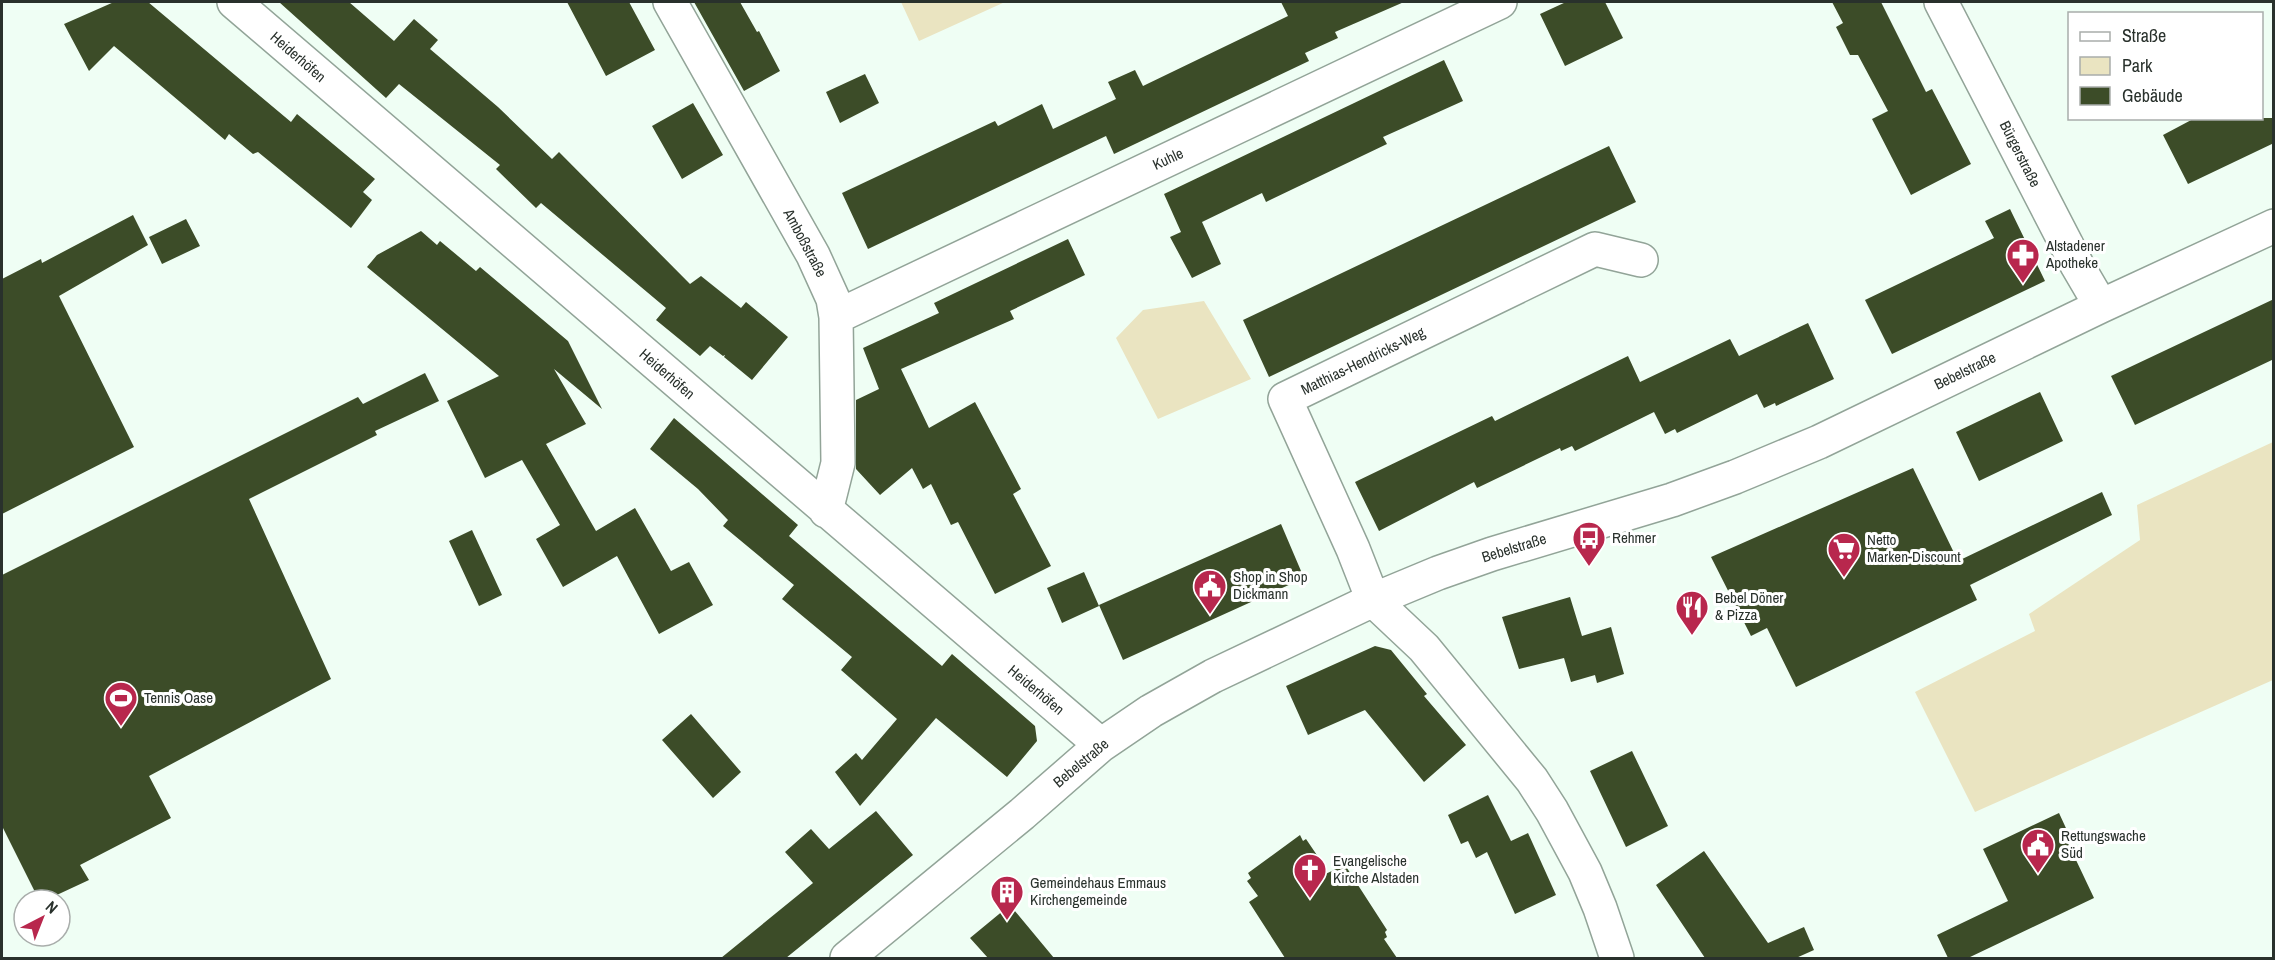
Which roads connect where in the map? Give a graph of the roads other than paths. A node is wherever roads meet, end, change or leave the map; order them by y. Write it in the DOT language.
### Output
graph roads {
  1 [pos="234,2"];
  2 [pos="670,2"];
  3 [pos="1500,2"];
  4 [pos="1941,2"];
  5 [pos="2274,225"];
  6 [pos="1641,260"];
  7 [pos="2100,306"];
  8 [pos="836,318"];
  9 [pos="826,511"];
  10 [pos="1373,600"];
  11 [pos="1101,745"];
  12 [pos="847,958"];
  13 [pos="1617,958"];
  1 -- 9 [label="street, Heiderhöfen"];
  2 -- 8 [label="street, Amboßstraße"];
  3 -- 8 [label="street, Kuhle"];
  4 -- 7 [label="street, Bürgerstraße"];
  5 -- 7 [label="street, Bebelstraße"];
  6 -- 10 [label="street, Matthias-Hendricks-Weg"];
  7 -- 10 [label="street, Bebelstraße"];
  8 -- 9 [label="street, Amboßstraße"];
  9 -- 11 [label="street, Heiderhöfen"];
  10 -- 11 [label="street, Bebelstraße"];
  10 -- 13 [label="street"];
  11 -- 12 [label="street, Bebelstraße"];
}
